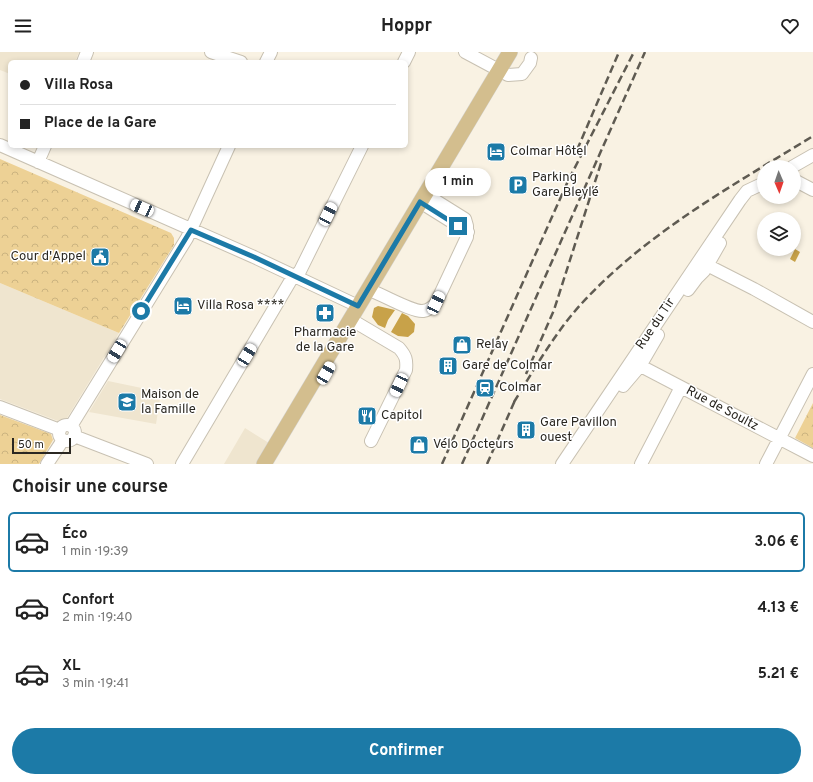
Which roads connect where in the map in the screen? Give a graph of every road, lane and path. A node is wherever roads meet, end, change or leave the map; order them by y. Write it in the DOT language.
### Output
graph roads {
  1 [pos="211,52"];
  2 [pos="465,52"];
  3 [pos="532,55"];
  4 [pos="235,60"];
  5 [pos="504,61"];
  6 [pos="0,145"];
  7 [pos="45,148"];
  8 [pos="228,148"];
  9 [pos="361,148"];
  10 [pos="813,155"];
  11 [pos="38,162"];
  12 [pos="801,162"];
  13 [pos="801,184"];
  14 [pos="757,187"];
  15 [pos="813,190"];
  16 [pos="423,198"];
  17 [pos="191,230"];
  18 [pos="703,263"];
  19 [pos="295,276"];
  20 [pos="369,290"];
  21 [pos="355,316"];
  22 [pos="813,322"];
  23 [pos="636,363"];
  24 [pos="813,374"];
  25 [pos="681,387"];
  26 [pos="0,407"];
  27 [pos="67,433"];
  28 [pos="779,438"];
  29 [pos="371,441"];
  30 [pos="813,456"];
  31 [pos="568,460"];
  32 [pos="47,464"];
  33 [pos="147,464"];
  34 [pos="182,464"];
  35 [pos="264,464"];
  36 [pos="272,464"];
  37 [pos="641,464"];
  38 [pos="766,464"];
  1 -- 4 [label="street"];
  2 -- 5 [label="street"];
  3 -- 5 [label="street"];
  5 -- 16 [label="main road"];
  6 -- 11 [label="street"];
  7 -- 11 [label="street"];
  8 -- 17 [label="street"];
  9 -- 19 [label="street"];
  10 -- 12 [label="street"];
  11 -- 17 [label="street"];
  13 -- 15 [label="street"];
  14 -- 18 [label="street, Rue du Tir"];
  16 -- 20 [label="main road"];
  16 -- 20 [label="street"];
  17 -- 19 [label="street"];
  17 -- 27 [label="street"];
  18 -- 22 [label="street"];
  18 -- 23 [label="street, Rue du Tir"];
  19 -- 21 [label="street"];
  19 -- 34 [label="street"];
  20 -- 21 [label="main road"];
  21 -- 29 [label="street"];
  21 -- 35 [label="main road"];
  21 -- 36 [label="main road"];
  23 -- 25 [label="street, Rue de Soultz"];
  23 -- 31 [label="street, Rue du Tir"];
  24 -- 28 [label="street"];
  25 -- 28 [label="street, Rue de Soultz"];
  25 -- 37 [label="street"];
  26 -- 27 [label="street"];
  27 -- 32 [label="street"];
  27 -- 33 [label="street"];
  28 -- 30 [label="street, Rue de Soultz"];
  28 -- 38 [label="street"];
}
